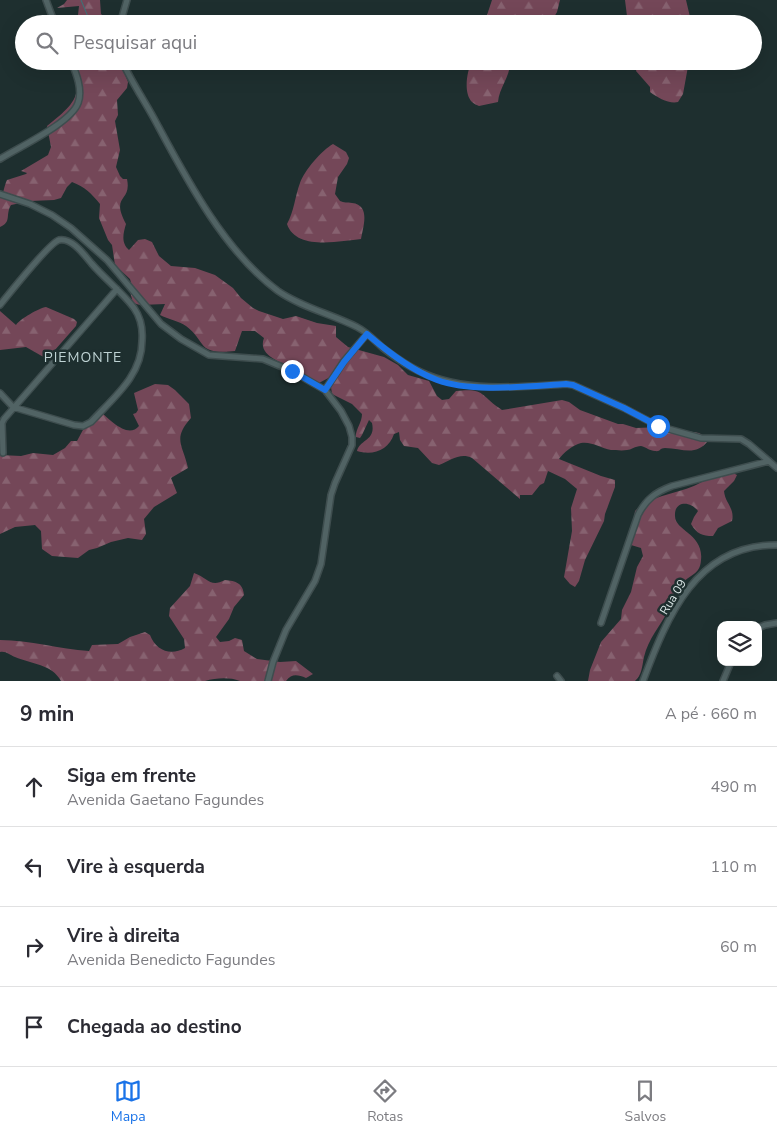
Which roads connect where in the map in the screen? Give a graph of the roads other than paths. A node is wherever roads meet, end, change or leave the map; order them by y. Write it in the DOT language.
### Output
graph roads {
  1 [pos="46,0"];
  2 [pos="127,0"];
  3 [pos="52,15"];
  4 [pos="123,15"];
  5 [pos="74,70"];
  6 [pos="127,70"];
  7 [pos="0,159"];
  8 [pos="0,194"];
  9 [pos="113,267"];
  10 [pos="117,272"];
  11 [pos="102,276"];
  12 [pos="110,283"];
  13 [pos="116,289"];
  14 [pos="0,304"];
  15 [pos="367,334"];
  16 [pos="325,390"];
  17 [pos="0,393"];
  18 [pos="13,407"];
  19 [pos="1,423"];
  20 [pos="3,453"];
  21 [pos="769,462"];
  22 [pos="777,468"];
  23 [pos="777,545"];
  24 [pos="601,623"];
  25 [pos="777,623"];
  26 [pos="762,626"];
  27 [pos="729,666"];
  28 [pos="557,676"];
  29 [pos="268,681"];
  30 [pos="561,681"];
  31 [pos="643,681"];
  32 [pos="723,681"];
  1 -- 3 [label="street"];
  2 -- 4 [label="street"];
  5 -- 7 [label="street"];
  6 -- 15 [label="street"];
  8 -- 9 [label="street"];
  9 -- 10 [label="street"];
  9 -- 11 [label="street"];
  10 -- 12 [label="street"];
  10 -- 16 [label="street"];
  11 -- 12 [label="street"];
  11 -- 14 [label="street"];
  12 -- 13 [label="street"];
  13 -- 18 [label="street"];
  13 -- 18 [label="street"];
  15 -- 16 [label="street"];
  15 -- 21 [label="street"];
  16 -- 29 [label="street"];
  17 -- 18 [label="street"];
  18 -- 19 [label="street"];
  19 -- 20 [label="street"];
  21 -- 22 [label="street"];
  21 -- 24 [label="street"];
  23 -- 31 [label="street, Rua 09"];
  25 -- 26 [label="street"];
  27 -- 32 [label="street"];
  28 -- 30 [label="street"];
}
